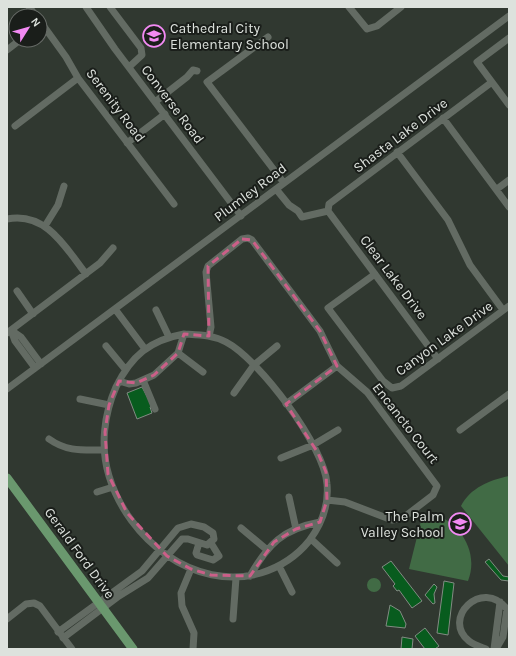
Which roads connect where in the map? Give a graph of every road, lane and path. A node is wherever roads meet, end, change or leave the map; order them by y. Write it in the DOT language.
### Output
graph roads {
  1 [pos="86,7"];
  2 [pos="110,7"];
  3 [pos="349,7"];
  4 [pos="401,7"];
  5 [pos="509,16"];
  6 [pos="48,33"];
  7 [pos="268,37"];
  8 [pos="509,38"];
  9 [pos="129,67"];
  10 [pos="197,71"];
  11 [pos="78,78"];
  12 [pos="492,82"];
  13 [pos="155,102"];
  14 [pos="509,105"];
  15 [pos="165,114"];
  16 [pos="443,118"];
  17 [pos="14,126"];
  18 [pos="128,143"];
  19 [pos="397,152"];
  20 [pos="509,180"];
  21 [pos="284,183"];
  22 [pos="64,186"];
  23 [pos="276,189"];
  24 [pos="497,189"];
  25 [pos="174,204"];
  26 [pos="509,207"];
  27 [pos="328,211"];
  28 [pos="241,216"];
  29 [pos="7,219"];
  30 [pos="45,226"];
  31 [pos="113,248"];
  32 [pos="86,274"];
  33 [pos="375,274"];
  34 [pos="17,291"];
  35 [pos="506,308"];
  36 [pos="115,309"];
  37 [pos="156,310"];
  38 [pos="33,314"];
  39 [pos="9,332"];
  40 [pos="184,334"];
  41 [pos="209,336"];
  42 [pos="169,337"];
  43 [pos="106,346"];
  44 [pos="277,346"];
  45 [pos="145,349"];
  46 [pos="178,353"];
  47 [pos="438,359"];
  48 [pos="254,365"];
  49 [pos="38,366"];
  50 [pos="337,366"];
  51 [pos="125,369"];
  52 [pos="203,372"];
  53 [pos="143,380"];
  54 [pos="119,381"];
  55 [pos="7,389"];
  56 [pos="234,394"];
  57 [pos="509,394"];
  58 [pos="80,399"];
  59 [pos="286,404"];
  60 [pos="109,405"];
  61 [pos="155,409"];
  62 [pos="338,430"];
  63 [pos="460,430"];
  64 [pos="49,439"];
  65 [pos="313,445"];
  66 [pos="104,450"];
  67 [pos="281,458"];
  68 [pos="7,478"];
  69 [pos="113,487"];
  70 [pos="96,492"];
  71 [pos="289,497"];
  72 [pos="327,500"];
  73 [pos="320,522"];
  74 [pos="241,528"];
  75 [pos="296,529"];
  76 [pos="311,539"];
  77 [pos="199,543"];
  78 [pos="211,543"];
  79 [pos="266,549"];
  80 [pos="160,551"];
  81 [pos="167,556"];
  82 [pos="337,563"];
  83 [pos="279,566"];
  84 [pos="192,569"];
  85 [pos="250,576"];
  86 [pos="236,578"];
  87 [pos="292,592"];
  88 [pos="101,605"];
  89 [pos="7,619"];
  90 [pos="233,619"];
  91 [pos="58,632"];
  92 [pos="63,638"];
  93 [pos="134,648"];
  94 [pos="72,649"];
  95 [pos="194,649"];
  96 [pos="486,649"];
  97 [pos="495,649"];
  1 -- 9 [label="street, Converse Road"];
  2 -- 9 [label="street"];
  3 -- 4 [label="street"];
  5 -- 21 [label="street, Plumley Road"];
  6 -- 11 [label="street, Serenity Road"];
  7 -- 21 [label="street"];
  8 -- 12 [label="street"];
  9 -- 13 [label="street, Converse Road"];
  10 -- 13 [label="street"];
  11 -- 17 [label="street"];
  11 -- 18 [label="street, Serenity Road"];
  12 -- 14 [label="street"];
  12 -- 16 [label="street, Shasta Lake Drive"];
  13 -- 15 [label="street, Converse Road"];
  15 -- 18 [label="street"];
  15 -- 28 [label="street, Converse Road"];
  16 -- 19 [label="street, Shasta Lake Drive"];
  16 -- 24 [label="street"];
  18 -- 25 [label="street, Serenity Road"];
  19 -- 27 [label="street, Shasta Lake Drive"];
  19 -- 35 [label="street"];
  20 -- 24 [label="street"];
  21 -- 23 [label="street, Plumley Road"];
  22 -- 30 [label="street"];
  23 -- 27 [label="street"];
  23 -- 28 [label="street, Plumley Road"];
  24 -- 26 [label="street"];
  27 -- 33 [label="street, Clear Lake Drive"];
  28 -- 36 [label="street, Plumley Road"];
  29 -- 30 [label="street"];
  30 -- 32 [label="street"];
  31 -- 32 [label="street"];
  32 -- 38 [label="street"];
  33 -- 47 [label="street, Clear Lake Drive"];
  33 -- 47 [label="street, Canyon Lake Drive"];
  34 -- 38 [label="street"];
  35 -- 47 [label="street, Canyon Lake Drive"];
  36 -- 45 [label="street"];
  36 -- 49 [label="street, Plumley Road"];
  37 -- 42 [label="street"];
  38 -- 39 [label="street"];
  39 -- 49 [label="street"];
  40 -- 41 [label="street"];
  40 -- 42 [label="street"];
  40 -- 46 [label="street"];
  41 -- 48 [label="street"];
  41 -- 50 [label="street, Encancto Court"];
  42 -- 45 [label="street"];
  43 -- 51 [label="street"];
  44 -- 48 [label="street"];
  45 -- 51 [label="street"];
  46 -- 52 [label="street"];
  46 -- 53 [label="street"];
  48 -- 56 [label="street"];
  48 -- 59 [label="street"];
  49 -- 55 [label="street, Plumley Road"];
  50 -- 59 [label="street"];
  50 -- 72 [label="street, Encancto Court"];
  51 -- 54 [label="street"];
  53 -- 54 [label="street"];
  53 -- 61 [label="street"];
  54 -- 60 [label="street"];
  57 -- 63 [label="street"];
  58 -- 60 [label="street"];
  59 -- 65 [label="street"];
  60 -- 66 [label="street"];
  62 -- 65 [label="street"];
  64 -- 66 [label="street"];
  65 -- 67 [label="street"];
  65 -- 72 [label="street"];
  66 -- 69 [label="street"];
  68 -- 88 [label="main road, Gerald Ford Drive"];
  69 -- 70 [label="street"];
  69 -- 80 [label="street"];
  71 -- 75 [label="street"];
  72 -- 73 [label="street"];
  73 -- 75 [label="street"];
  73 -- 76 [label="street"];
  74 -- 79 [label="street"];
  75 -- 79 [label="street"];
  76 -- 82 [label="street"];
  76 -- 83 [label="street"];
  77 -- 78 [label="street"];
  77 -- 78 [label="street"];
  77 -- 81 [label="street"];
  78 -- 80 [label="street"];
  79 -- 85 [label="street"];
  80 -- 81 [label="street"];
  80 -- 88 [label="street"];
  81 -- 84 [label="street"];
  81 -- 88 [label="street"];
  83 -- 85 [label="street"];
  83 -- 87 [label="street"];
  84 -- 86 [label="street"];
  84 -- 95 [label="street"];
  85 -- 86 [label="street"];
  86 -- 90 [label="street"];
  88 -- 91 [label="street"];
  88 -- 92 [label="street"];
  88 -- 93 [label="main road, Gerald Ford Drive"];
  89 -- 91 [label="street"];
  91 -- 92 [label="street"];
  92 -- 94 [label="street"];
  96 -- 97 [label="street"];
}
